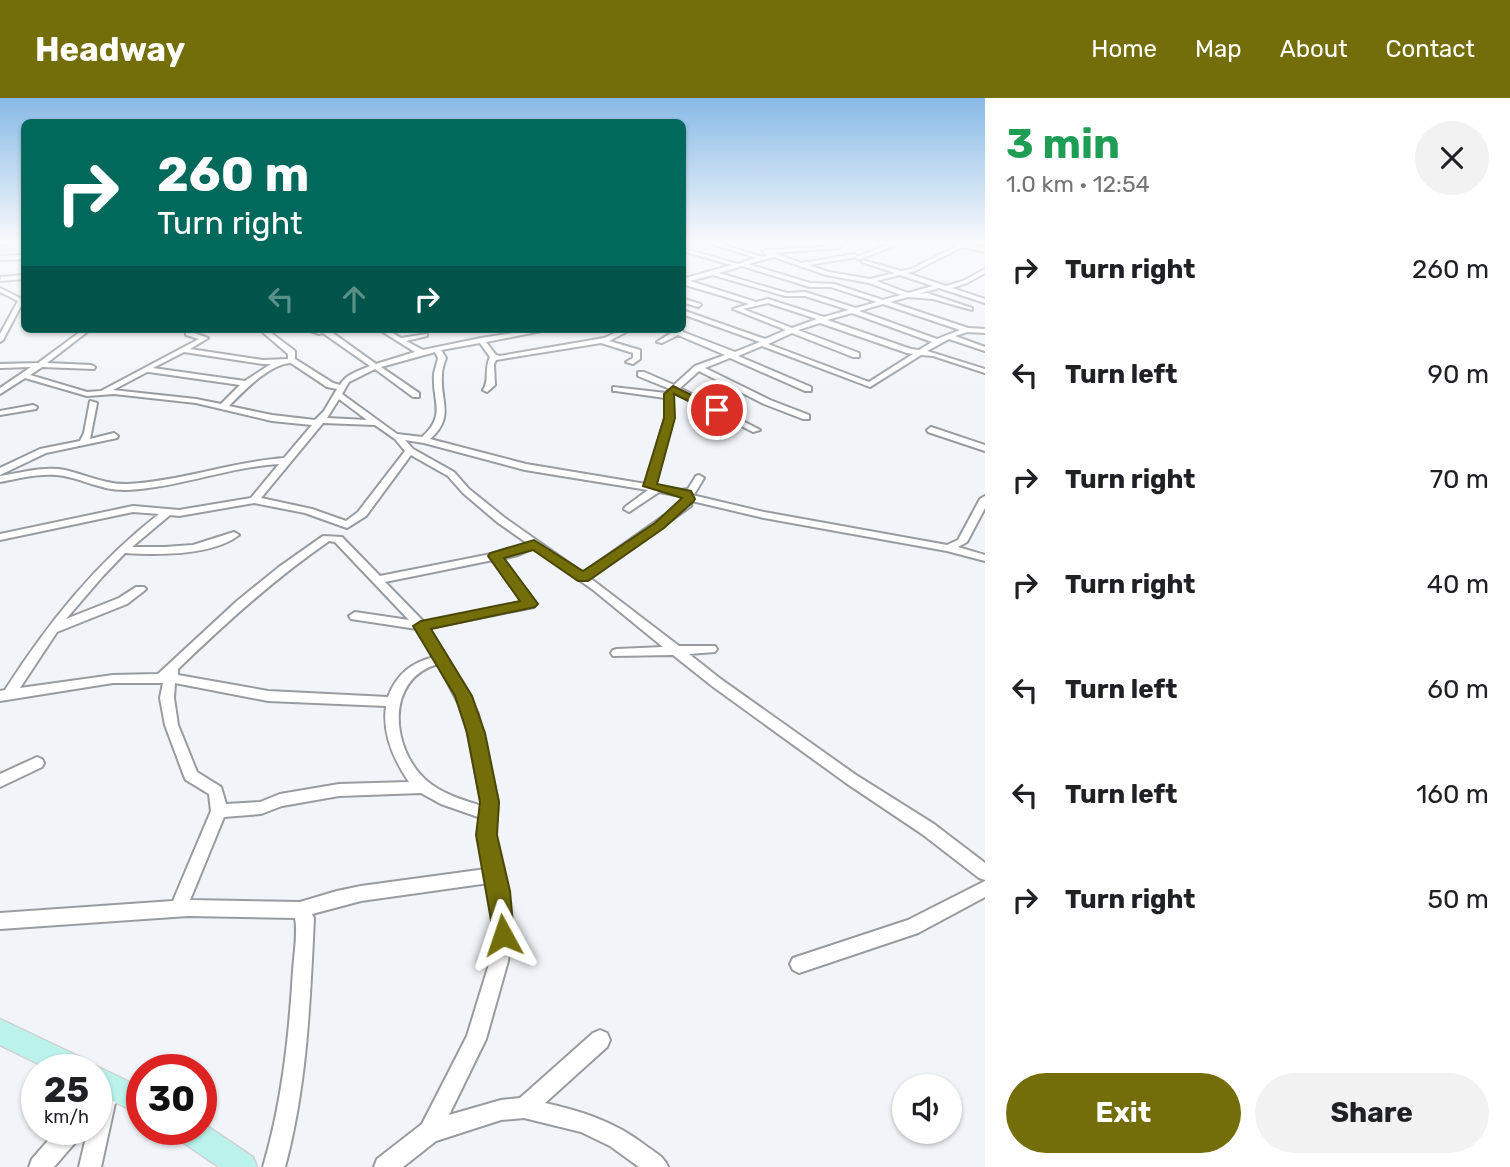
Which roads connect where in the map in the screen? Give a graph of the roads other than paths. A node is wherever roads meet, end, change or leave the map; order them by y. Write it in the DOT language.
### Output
graph roads {
  1 [pos="721,293"];
  2 [pos="781,293"];
  3 [pos="855,293"];
  4 [pos="901,293"];
  5 [pos="915,293"];
  6 [pos="920,293"];
  7 [pos="961,293"];
  8 [pos="907,295"];
  9 [pos="932,297"];
  10 [pos="21,299"];
  11 [pos="686,301"];
  12 [pos="985,301"];
  13 [pos="886,302"];
  14 [pos="754,303"];
  15 [pos="698,305"];
  16 [pos="970,309"];
  17 [pos="854,311"];
  18 [pos="686,313"];
  19 [pos="12,316"];
  20 [pos="0,317"];
  21 [pos="707,320"];
  22 [pos="823,320"];
  23 [pos="686,327"];
  24 [pos="793,330"];
  25 [pos="967,330"];
  26 [pos="985,331"];
  27 [pos="76,333"];
  28 [pos="82,333"];
  29 [pos="190,333"];
  30 [pos="267,333"];
  31 [pos="332,333"];
  32 [pos="388,333"];
  33 [pos="422,333"];
  34 [pos="425,333"];
  35 [pos="524,333"];
  36 [pos="620,333"];
  37 [pos="674,333"];
  38 [pos="684,333"];
  39 [pos="948,336"];
  40 [pos="75,338"];
  41 [pos="0,340"];
  42 [pos="401,340"];
  43 [pos="481,340"];
  44 [pos="602,341"];
  45 [pos="936,341"];
  46 [pos="660,342"];
  47 [pos="764,343"];
  48 [pos="985,349"];
  49 [pos="184,350"];
  50 [pos="430,351"];
  51 [pos="922,353"];
  52 [pos="730,355"];
  53 [pos="856,355"];
  54 [pos="494,357"];
  55 [pos="280,361"];
  56 [pos="292,361"];
  57 [pos="630,362"];
  58 [pos="40,365"];
  59 [pos="0,366"];
  60 [pos="376,366"];
  61 [pos="91,367"];
  62 [pos="698,368"];
  63 [pos="148,370"];
  64 [pos="985,371"];
  65 [pos="641,374"];
  66 [pos="25,376"];
  67 [pos="246,384"];
  68 [pos="616,389"];
  69 [pos="808,389"];
  70 [pos="487,390"];
  71 [pos="105,391"];
  72 [pos="0,392"];
  73 [pos="340,392"];
  74 [pos="671,392"];
  75 [pos="416,395"];
  76 [pos="93,403"];
  77 [pos="33,407"];
  78 [pos="223,407"];
  79 [pos="0,413"];
  80 [pos="806,417"];
  81 [pos="318,421"];
  82 [pos="377,423"];
  83 [pos="756,430"];
  84 [pos="931,430"];
  85 [pos="114,436"];
  86 [pos="398,437"];
  87 [pos="424,440"];
  88 [pos="85,441"];
  89 [pos="985,448"];
  90 [pos="410,451"];
  91 [pos="285,461"];
  92 [pos="0,472"];
  93 [pos="699,478"];
  94 [pos="0,479"];
  95 [pos="654,487"];
  96 [pos="688,495"];
  97 [pos="985,499"];
  98 [pos="254,500"];
  99 [pos="629,509"];
  100 [pos="167,513"];
  101 [pos="234,535"];
  102 [pos="0,537"];
  103 [pos="534,544"];
  104 [pos="948,548"];
  105 [pos="122,550"];
  106 [pos="495,556"];
  107 [pos="985,558"];
  108 [pos="583,578"];
  109 [pos="378,580"];
  110 [pos="140,589"];
  111 [pos="355,616"];
  112 [pos="421,626"];
  113 [pos="53,629"];
  114 [pos="711,649"];
  115 [pos="677,650"];
  116 [pos="617,653"];
  117 [pos="442,659"];
  118 [pos="166,678"];
  119 [pos="5,695"];
  120 [pos="393,702"];
  121 [pos="37,763"];
  122 [pos="0,781"];
  123 [pos="424,787"];
  124 [pos="219,811"];
  125 [pos="489,814"];
  126 [pos="985,873"];
  127 [pos="494,875"];
  128 [pos="985,889"];
  129 [pos="178,909"];
  130 [pos="300,910"];
  131 [pos="0,921"];
  132 [pos="799,964"];
  133 [pos="0,1032"];
  134 [pos="600,1040"];
  135 [pos="46,1054"];
  136 [pos="524,1108"];
  137 [pos="430,1132"];
  138 [pos="59,1145"];
  139 [pos="93,1145"];
  140 [pos="211,1145"];
  141 [pos="40,1167"];
  142 [pos="90,1167"];
  143 [pos="243,1167"];
  144 [pos="274,1167"];
  145 [pos="385,1167"];
  146 [pos="657,1167"];
  1 -- 14 [label="street"];
  2 -- 17 [label="street"];
  3 -- 13 [label="street"];
  4 -- 8 [label="street"];
  5 -- 8 [label="street"];
  6 -- 9 [label="street"];
  7 -- 12 [label="street"];
  8 -- 9 [label="street"];
  8 -- 13 [label="street"];
  9 -- 16 [label="street"];
  10 -- 19 [label="street"];
  11 -- 15 [label="street"];
  13 -- 17 [label="street"];
  13 -- 25 [label="street"];
  14 -- 22 [label="street"];
  14 -- 24 [label="street"];
  17 -- 22 [label="street"];
  17 -- 45 [label="street"];
  18 -- 21 [label="street"];
  19 -- 20 [label="street"];
  19 -- 41 [label="street"];
  21 -- 23 [label="street"];
  21 -- 47 [label="street"];
  22 -- 24 [label="street"];
  22 -- 51 [label="street"];
  24 -- 47 [label="street"];
  24 -- 53 [label="street"];
  25 -- 26 [label="street"];
  25 -- 39 [label="street"];
  27 -- 40 [label="street"];
  28 -- 40 [label="street"];
  29 -- 49 [label="street"];
  30 -- 56 [label="street"];
  31 -- 60 [label="street"];
  32 -- 42 [label="street"];
  33 -- 42 [label="street"];
  34 -- 50 [label="street"];
  35 -- 43 [label="street"];
  36 -- 44 [label="street"];
  37 -- 46 [label="street"];
  38 -- 52 [label="street"];
  39 -- 45 [label="street"];
  39 -- 48 [label="street"];
  40 -- 58 [label="street"];
  42 -- 50 [label="street"];
  43 -- 50 [label="street"];
  43 -- 54 [label="street"];
  44 -- 54 [label="street"];
  44 -- 57 [label="street"];
  45 -- 51 [label="street"];
  47 -- 51 [label="street"];
  47 -- 52 [label="street"];
  49 -- 55 [label="street"];
  49 -- 63 [label="street"];
  50 -- 60 [label="street"];
  50 -- 87 [label="street"];
  51 -- 64 [label="street"];
  52 -- 62 [label="street"];
  52 -- 69 [label="street"];
  54 -- 70 [label="street"];
  55 -- 56 [label="street"];
  55 -- 67 [label="street"];
  56 -- 73 [label="street"];
  58 -- 59 [label="street"];
  58 -- 61 [label="street"];
  58 -- 66 [label="street"];
  60 -- 73 [label="street"];
  60 -- 75 [label="street"];
  62 -- 74 [label="street"];
  62 -- 80 [label="street"];
  63 -- 67 [label="street"];
  63 -- 71 [label="street"];
  65 -- 74 [label="street"];
  66 -- 71 [label="street"];
  66 -- 72 [label="street"];
  67 -- 78 [label="street"];
  68 -- 74 [label="street"];
  71 -- 78 [label="street"];
  73 -- 81 [label="street"];
  73 -- 82 [label="street"];
  74 -- 83 [label="street"];
  74 -- 95 [label="street"];
  76 -- 88 [label="street"];
  77 -- 79 [label="street"];
  78 -- 81 [label="street"];
  81 -- 82 [label="street"];
  81 -- 91 [label="street"];
  82 -- 86 [label="street"];
  84 -- 89 [label="street"];
  85 -- 88 [label="street"];
  86 -- 87 [label="street"];
  86 -- 90 [label="street"];
  87 -- 95 [label="street"];
  88 -- 92 [label="street"];
  90 -- 98 [label="street"];
  90 -- 103 [label="street"];
  91 -- 94 [label="street"];
  91 -- 98 [label="street"];
  93 -- 96 [label="street"];
  95 -- 96 [label="street"];
  95 -- 99 [label="street"];
  96 -- 104 [label="street"];
  96 -- 108 [label="street"];
  97 -- 104 [label="street"];
  98 -- 100 [label="street"];
  100 -- 102 [label="street"];
  100 -- 105 [label="street"];
  101 -- 105 [label="street"];
  103 -- 106 [label="street"];
  103 -- 108 [label="street"];
  104 -- 107 [label="street"];
  105 -- 113 [label="street"];
  106 -- 109 [label="street"];
  106 -- 112 [label="street"];
  108 -- 115 [label="street"];
  109 -- 112 [label="street"];
  109 -- 118 [label="street"];
  110 -- 113 [label="street"];
  111 -- 112 [label="street"];
  112 -- 117 [label="street"];
  113 -- 119 [label="street"];
  114 -- 115 [label="street"];
  115 -- 116 [label="street"];
  115 -- 126 [label="street"];
  117 -- 120 [label="street"];
  117 -- 125 [label="street"];
  118 -- 119 [label="street"];
  118 -- 120 [label="street"];
  118 -- 124 [label="street"];
  120 -- 123 [label="street"];
  121 -- 122 [label="street"];
  123 -- 124 [label="street"];
  123 -- 125 [label="street"];
  124 -- 129 [label="street"];
  125 -- 127 [label="street"];
  127 -- 130 [label="street"];
  127 -- 137 [label="street"];
  128 -- 132 [label="street"];
  129 -- 130 [label="street"];
  129 -- 131 [label="street"];
  130 -- 144 [label="street"];
  133 -- 135 [label="main road"];
  134 -- 136 [label="street"];
  136 -- 137 [label="street"];
  136 -- 146 [label="street"];
  137 -- 145 [label="street"];
  138 -- 141 [label="street"];
  139 -- 142 [label="street"];
  140 -- 143 [label="main road"];
}
